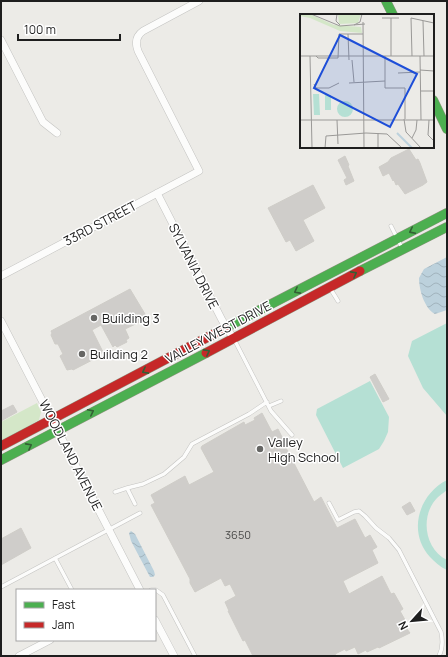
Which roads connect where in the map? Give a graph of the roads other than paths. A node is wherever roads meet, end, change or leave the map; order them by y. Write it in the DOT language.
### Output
graph roads {
  1 [pos="199,1"];
  2 [pos="386,1"];
  3 [pos="392,14"];
  4 [pos="1,40"];
  5 [pos="434,103"];
  6 [pos="447,129"];
  7 [pos="57,133"];
  8 [pos="157,193"];
  9 [pos="447,213"];
  10 [pos="391,226"];
  11 [pos="447,227"];
  12 [pos="397,238"];
  13 [pos="402,249"];
  14 [pos="1,276"];
  15 [pos="330,287"];
  16 [pos="338,301"];
  17 [pos="1,321"];
  18 [pos="226,328"];
  19 [pos="3,332"];
  20 [pos="233,338"];
  21 [pos="281,401"];
  22 [pos="268,404"];
  23 [pos="51,420"];
  24 [pos="57,431"];
  25 [pos="292,434"];
  26 [pos="1,446"];
  27 [pos="1,460"];
  28 [pos="127,488"];
  29 [pos="115,492"];
  30 [pos="329,503"];
  31 [pos="135,504"];
  32 [pos="140,513"];
  33 [pos="109,530"];
  34 [pos="55,558"];
  35 [pos="1,587"];
  36 [pos="71,589"];
  37 [pos="139,589"];
  38 [pos="156,590"];
  39 [pos="156,622"];
  40 [pos="48,641"];
  41 [pos="19,656"];
  42 [pos="174,656"];
  43 [pos="195,656"];
  44 [pos="439,656"];
  1 -- 8 [label="street, 33RD STREET"];
  2 -- 3 [label="main road"];
  4 -- 7 [label="street"];
  5 -- 6 [label="main road"];
  8 -- 14 [label="street, 33RD STREET"];
  8 -- 18 [label="street, SYLVANIA DRIVE"];
  9 -- 12 [label="main road, VALLEY WEST DRIVE, one-way"];
  10 -- 12 [label="lane"];
  11 -- 13 [label="main road, VALLEY WEST DRIVE"];
  12 -- 13 [label="lane"];
  12 -- 18 [label="main road, VALLEY WEST DRIVE, one-way"];
  15 -- 13 [label="main road, VALLEY WEST DRIVE, one-way"];
  15 -- 16 [label="lane"];
  15 -- 20 [label="main road, VALLEY WEST DRIVE"];
  17 -- 19 [label="street, WOODLAND AVENUE"];
  18 -- 20 [label="street, SYLVANIA DRIVE"];
  18 -- 23 [label="main road, VALLEY WEST DRIVE, one-way"];
  19 -- 23 [label="street, WOODLAND AVENUE"];
  20 -- 22 [label="lane"];
  24 -- 20 [label="main road, VALLEY WEST DRIVE, one-way"];
  21 -- 22 [label="lane"];
  22 -- 25 [label="lane"];
  22 -- 28 [label="lane"];
  23 -- 24 [label="street, WOODLAND AVENUE"];
  23 -- 26 [label="main road, VALLEY WEST DRIVE"];
  27 -- 24 [label="main road, VALLEY WEST DRIVE, one-way"];
  24 -- 33 [label="street, WOODLAND AVENUE"];
  28 -- 29 [label="lane"];
  28 -- 31 [label="lane"];
  30 -- 44 [label="lane"];
  32 -- 33 [label="lane"];
  33 -- 34 [label="lane"];
  33 -- 37 [label="street, WOODLAND AVENUE"];
  34 -- 35 [label="lane"];
  34 -- 36 [label="lane"];
  38 -- 43 [label="lane"];
  39 -- 42 [label="street"];
  40 -- 41 [label="street"];
}
